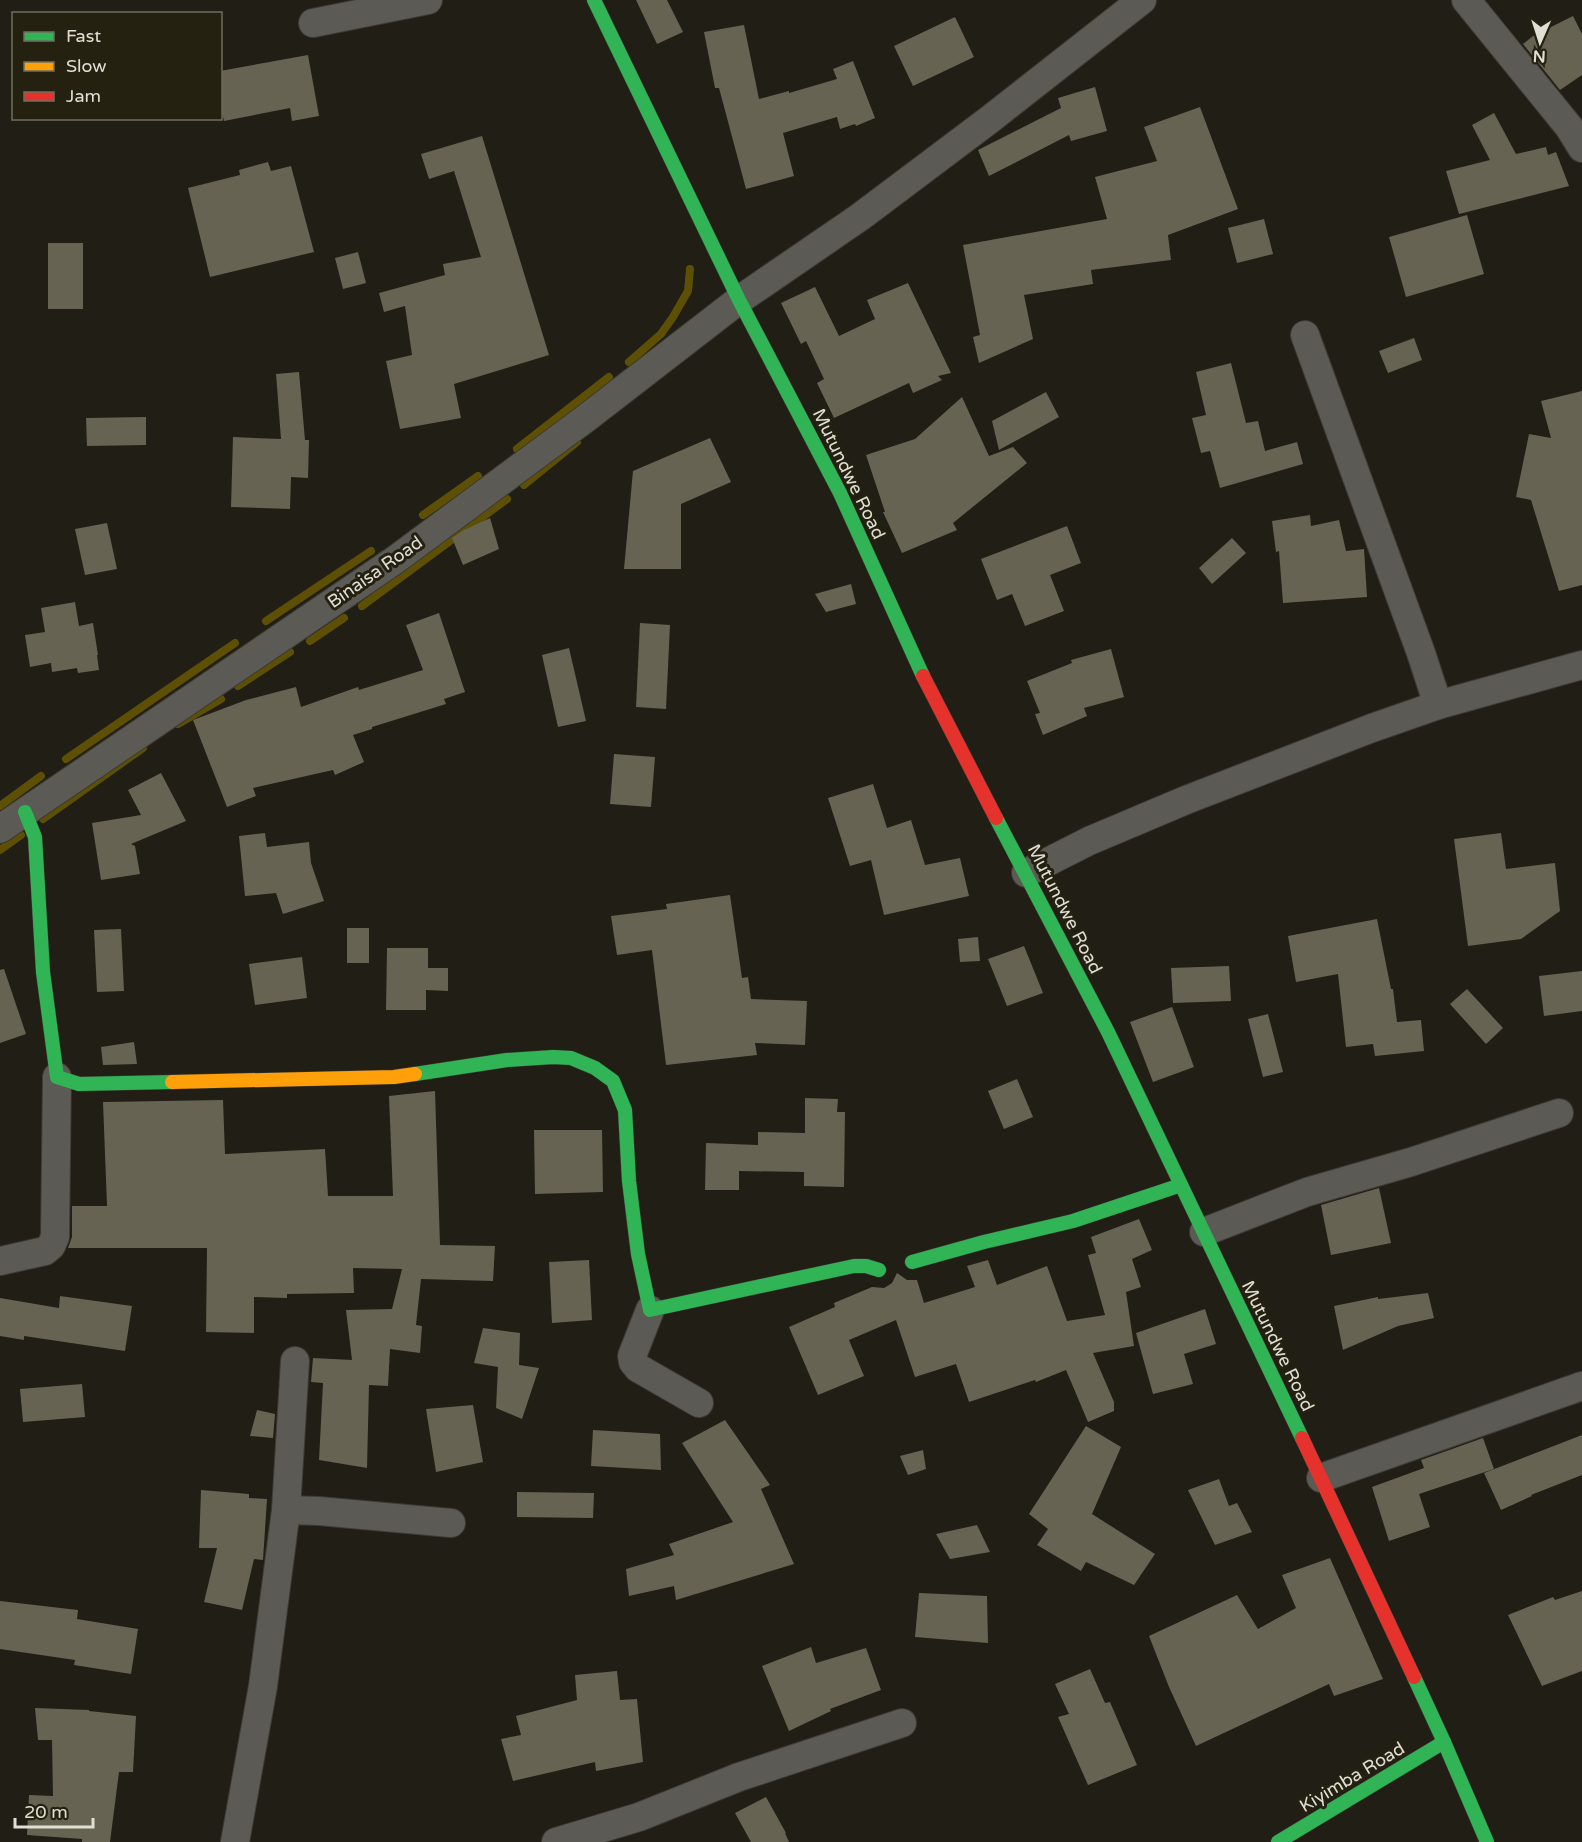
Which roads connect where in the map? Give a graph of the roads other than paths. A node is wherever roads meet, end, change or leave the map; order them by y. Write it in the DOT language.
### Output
graph roads {
  1 [pos="428,0"];
  2 [pos="594,0"];
  3 [pos="1142,0"];
  4 [pos="1466,0"];
  5 [pos="312,23"];
  6 [pos="1582,148"];
  7 [pos="739,300"];
  8 [pos="1305,335"];
  9 [pos="1582,665"];
  10 [pos="1438,705"];
  11 [pos="25,812"];
  12 [pos="0,829"];
  13 [pos="1026,873"];
  14 [pos="57,1077"];
  15 [pos="1559,1113"];
  16 [pos="1181,1185"];
  17 [pos="1204,1232"];
  18 [pos="0,1261"];
  19 [pos="912,1262"];
  20 [pos="879,1270"];
  21 [pos="650,1310"];
  22 [pos="295,1361"];
  23 [pos="1582,1386"];
  24 [pos="699,1403"];
  25 [pos="1321,1478"];
  26 [pos="286,1510"];
  27 [pos="451,1523"];
  28 [pos="902,1723"];
  29 [pos="1444,1742"];
  30 [pos="235,1842"];
  31 [pos="556,1842"];
  32 [pos="1278,1842"];
  33 [pos="1487,1842"];
  1 -- 5 [label="street"];
  2 -- 7 [label="main road, Mutundwe Road"];
  3 -- 7 [label="street, Binaisa Road"];
  4 -- 6 [label="street"];
  7 -- 11 [label="street, Binaisa Road"];
  7 -- 13 [label="main road, Mutundwe Road"];
  8 -- 10 [label="street"];
  9 -- 10 [label="street"];
  10 -- 13 [label="street"];
  11 -- 12 [label="street, Binaisa Road"];
  11 -- 14 [label="main road"];
  13 -- 16 [label="main road, Mutundwe Road"];
  14 -- 18 [label="street"];
  14 -- 21 [label="main road"];
  15 -- 17 [label="street"];
  16 -- 17 [label="main road, Mutundwe Road"];
  16 -- 19 [label="main road"];
  17 -- 25 [label="main road, Mutundwe Road"];
  20 -- 21 [label="main road"];
  21 -- 24 [label="street"];
  22 -- 26 [label="street"];
  23 -- 25 [label="street"];
  25 -- 29 [label="main road, Mutundwe Road"];
  26 -- 27 [label="street"];
  26 -- 30 [label="street"];
  28 -- 31 [label="street"];
  29 -- 32 [label="main road, Kiyimba Road"];
  29 -- 33 [label="main road, Mutundwe Road"];
}
